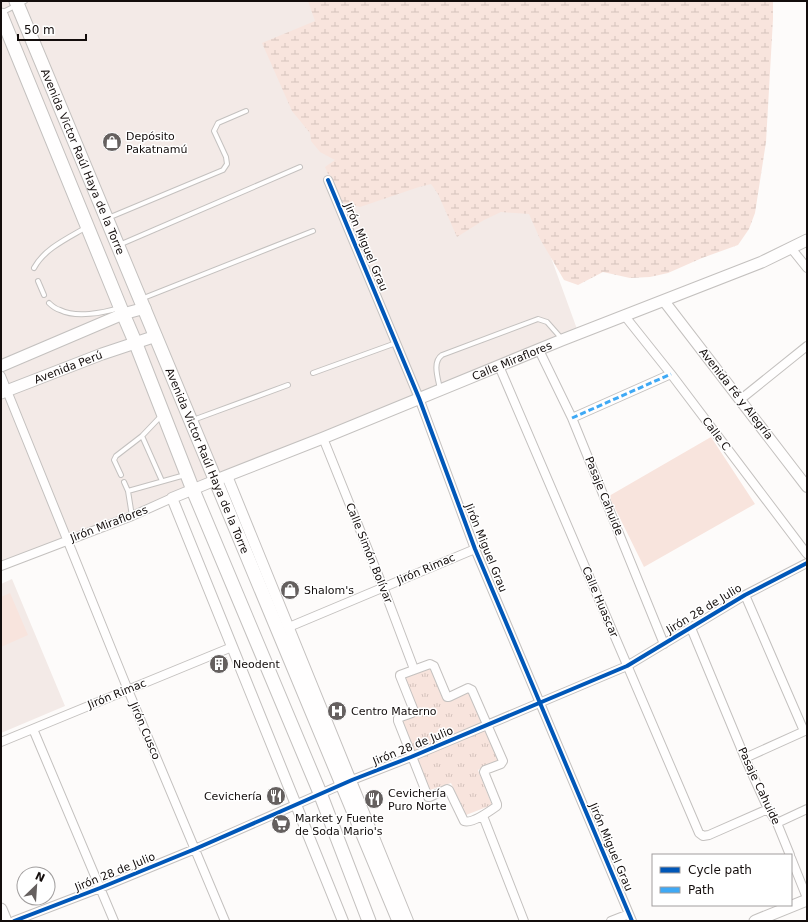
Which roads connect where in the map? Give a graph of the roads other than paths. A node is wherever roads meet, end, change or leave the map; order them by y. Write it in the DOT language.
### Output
graph roads {
  1 [pos="20,2"];
  2 [pos="1,14"];
  3 [pos="246,111"];
  4 [pos="300,166"];
  5 [pos="328,180"];
  6 [pos="107,218"];
  7 [pos="87,226"];
  8 [pos="313,231"];
  9 [pos="807,240"];
  10 [pos="118,245"];
  11 [pos="791,248"];
  12 [pos="34,268"];
  13 [pos="807,268"];
  14 [pos="38,281"];
  15 [pos="44,295"];
  16 [pos="664,301"];
  17 [pos="49,303"];
  18 [pos="143,303"];
  19 [pos="122,311"];
  20 [pos="624,315"];
  21 [pos="156,336"];
  22 [pos="562,340"];
  23 [pos="396,343"];
  24 [pos="136,344"];
  25 [pos="807,346"];
  26 [pos="539,350"];
  27 [pos="1,366"];
  28 [pos="499,366"];
  29 [pos="313,373"];
  30 [pos="671,374"];
  31 [pos="1,376"];
  32 [pos="288,385"];
  33 [pos="440,389"];
  34 [pos="4,392"];
  35 [pos="419,398"];
  36 [pos="741,399"];
  37 [pos="163,414"];
  38 [pos="572,418"];
  39 [pos="191,421"];
  40 [pos="142,436"];
  41 [pos="323,438"];
  42 [pos="121,475"];
  43 [pos="187,475"];
  44 [pos="221,478"];
  45 [pos="162,481"];
  46 [pos="124,482"];
  47 [pos="807,487"];
  48 [pos="193,490"];
  49 [pos="128,491"];
  50 [pos="172,498"];
  51 [pos="132,516"];
  52 [pos="68,540"];
  53 [pos="475,549"];
  54 [pos="807,554"];
  55 [pos="1,566"];
  56 [pos="806,566"];
  57 [pos="383,587"];
  58 [pos="745,595"];
  59 [pos="289,627"];
  60 [pos="691,628"];
  61 [pos="664,644"];
  62 [pos="232,647"];
  63 [pos="627,666"];
  64 [pos="414,669"];
  65 [pos="128,690"];
  66 [pos="541,703"];
  67 [pos="486,725"];
  68 [pos="33,729"];
  69 [pos="805,730"];
  70 [pos="1,742"];
  71 [pos="411,757"];
  72 [pos="745,758"];
  73 [pos="347,782"];
  74 [pos="320,793"];
  75 [pos="296,804"];
  76 [pos="768,809"];
  77 [pos="807,809"];
  78 [pos="483,816"];
  79 [pos="777,822"];
  80 [pos="195,849"];
  81 [pos="790,854"];
  82 [pos="792,861"];
  83 [pos="100,888"];
  84 [pos="807,899"];
  85 [pos="792,905"];
  86 [pos="790,906"];
  87 [pos="1,909"];
  88 [pos="630,917"];
  89 [pos="6,921"];
  90 [pos="14,921"];
  91 [pos="114,921"];
  92 [pos="225,921"];
  93 [pos="343,921"];
  94 [pos="369,921"];
  95 [pos="399,921"];
  96 [pos="408,921"];
  97 [pos="524,921"];
  98 [pos="612,921"];
  99 [pos="755,921"];
  1 -- 2 [label="lane"];
  1 -- 6 [label="main road, Avenida Victor Raúl Haya de la Torre"];
  2 -- 7 [label="main road, Avenida Victor Raúl Haya de la Torre"];
  3 -- 6 [label="lane"];
  4 -- 10 [label="lane"];
  5 -- 23 [label="street, Jirón Miguel Grau"];
  6 -- 10 [label="main road, Avenida Victor Raúl Haya de la Torre"];
  7 -- 12 [label="lane"];
  7 -- 19 [label="main road, Avenida Victor Raúl Haya de la Torre"];
  8 -- 18 [label="lane"];
  9 -- 11 [label="main road, Calle Miraflores"];
  10 -- 18 [label="main road, Avenida Victor Raúl Haya de la Torre"];
  11 -- 13 [label="street"];
  11 -- 16 [label="main road, Calle Miraflores"];
  14 -- 15 [label="lane"];
  16 -- 20 [label="main road, Calle Miraflores"];
  16 -- 36 [label="street, Avenida Fé y Alegría"];
  17 -- 19 [label="lane"];
  18 -- 19 [label="main road"];
  18 -- 21 [label="main road, Avenida Victor Raúl Haya de la Torre"];
  19 -- 24 [label="main road, Avenida Victor Raúl Haya de la Torre"];
  19 -- 27 [label="main road"];
  20 -- 22 [label="main road, Calle Miraflores"];
  20 -- 30 [label="street, Calle C"];
  21 -- 24 [label="main road, Avenida Perú"];
  21 -- 39 [label="main road, Avenida Victor Raúl Haya de la Torre"];
  22 -- 26 [label="main road, Calle Miraflores"];
  22 -- 33 [label="lane"];
  23 -- 29 [label="lane"];
  23 -- 35 [label="street, Jirón Miguel Grau"];
  24 -- 34 [label="main road, Avenida Perú"];
  24 -- 37 [label="main road, Avenida Victor Raúl Haya de la Torre"];
  25 -- 36 [label="street"];
  26 -- 28 [label="main road, Calle Miraflores"];
  26 -- 38 [label="street, Pasaje Cahuide"];
  28 -- 33 [label="main road, Calle Miraflores"];
  28 -- 63 [label="street, Calle Huascar"];
  30 -- 38 [label="street"];
  30 -- 54 [label="street, Calle C"];
  31 -- 34 [label="street, Jirón Cusco"];
  32 -- 39 [label="lane"];
  33 -- 35 [label="main road, Calle Miraflores"];
  34 -- 52 [label="street, Jirón Cusco"];
  35 -- 41 [label="main road, Calle Miraflores"];
  35 -- 53 [label="street, Jirón Miguel Grau"];
  36 -- 47 [label="street, Avenida Fé y Alegría"];
  37 -- 40 [label="lane"];
  37 -- 43 [label="main road, Avenida Victor Raúl Haya de la Torre"];
  38 -- 61 [label="street, Pasaje Cahuide"];
  39 -- 44 [label="main road, Avenida Victor Raúl Haya de la Torre"];
  40 -- 42 [label="lane"];
  40 -- 45 [label="lane"];
  41 -- 44 [label="main road, Calle Miraflores"];
  41 -- 57 [label="street, Calle Simón Bolívar"];
  43 -- 45 [label="lane"];
  43 -- 48 [label="main road, Avenida Victor Raúl Haya de la Torre"];
  44 -- 48 [label="street, Jirón Miraflores"];
  44 -- 59 [label="street"];
  44 -- 73 [label="main road, Avenida Victor Raúl Haya de la Torre"];
  45 -- 49 [label="lane"];
  46 -- 49 [label="lane"];
  48 -- 50 [label="street, Jirón Miraflores"];
  48 -- 74 [label="main road, Avenida Victor Raúl Haya de la Torre"];
  49 -- 51 [label="lane"];
  50 -- 51 [label="street, Jirón Miraflores"];
  50 -- 62 [label="street"];
  51 -- 52 [label="street, Jirón Miraflores"];
  52 -- 55 [label="street, Jirón Miraflores"];
  52 -- 65 [label="street, Jirón Cusco"];
  53 -- 57 [label="street, Jirón Rimac"];
  53 -- 66 [label="street, Jirón Miguel Grau"];
  56 -- 58 [label="street, Jirón 28 de Julio"];
  57 -- 59 [label="street, Jirón Rimac"];
  57 -- 64 [label="street, Calle Simón Bolívar"];
  58 -- 60 [label="street, Jirón 28 de Julio"];
  58 -- 69 [label="street"];
  59 -- 73 [label="street"];
  60 -- 61 [label="street, Jirón 28 de Julio"];
  60 -- 72 [label="street, Pasaje Cahuide"];
  61 -- 63 [label="street, Jirón 28 de Julio"];
  62 -- 65 [label="street, Jirón Rimac"];
  62 -- 75 [label="street"];
  63 -- 66 [label="street, Jirón 28 de Julio"];
  63 -- 76 [label="street, Calle Huascar"];
  64 -- 67 [label="street"];
  64 -- 71 [label="street"];
  65 -- 68 [label="street, Jirón Rimac"];
  65 -- 80 [label="street, Jirón Cusco"];
  66 -- 67 [label="street, Jirón 28 de Julio"];
  66 -- 88 [label="street, Jirón Miguel Grau"];
  67 -- 71 [label="street, Jirón 28 de Julio"];
  67 -- 78 [label="street"];
  68 -- 70 [label="street, Jirón Rimac"];
  68 -- 83 [label="street"];
  69 -- 72 [label="street"];
  71 -- 73 [label="street, Jirón 28 de Julio"];
  71 -- 78 [label="street"];
  72 -- 76 [label="street, Pasaje Cahuide"];
  73 -- 74 [label="street, Jirón 28 de Julio"];
  73 -- 95 [label="main road, Avenida Victor Raúl Haya de la Torre"];
  73 -- 96 [label="street"];
  74 -- 75 [label="street, Jirón 28 de Julio"];
  74 -- 94 [label="main road, Avenida Victor Raúl Haya de la Torre"];
  75 -- 80 [label="street, Jirón 28 de Julio"];
  75 -- 93 [label="street"];
  76 -- 79 [label="street, Pasaje Cahuide"];
  77 -- 79 [label="street"];
  78 -- 97 [label="street"];
  79 -- 81 [label="street, Pasaje Cahuide"];
  80 -- 83 [label="street, Jirón 28 de Julio"];
  80 -- 92 [label="street, Jirón Cusco"];
  82 -- 84 [label="street"];
  83 -- 90 [label="street, Jirón 28 de Julio"];
  83 -- 91 [label="street"];
  84 -- 85 [label="main road"];
  86 -- 99 [label="main road"];
  87 -- 89 [label="main road"];
  88 -- 98 [label="street"];
}
